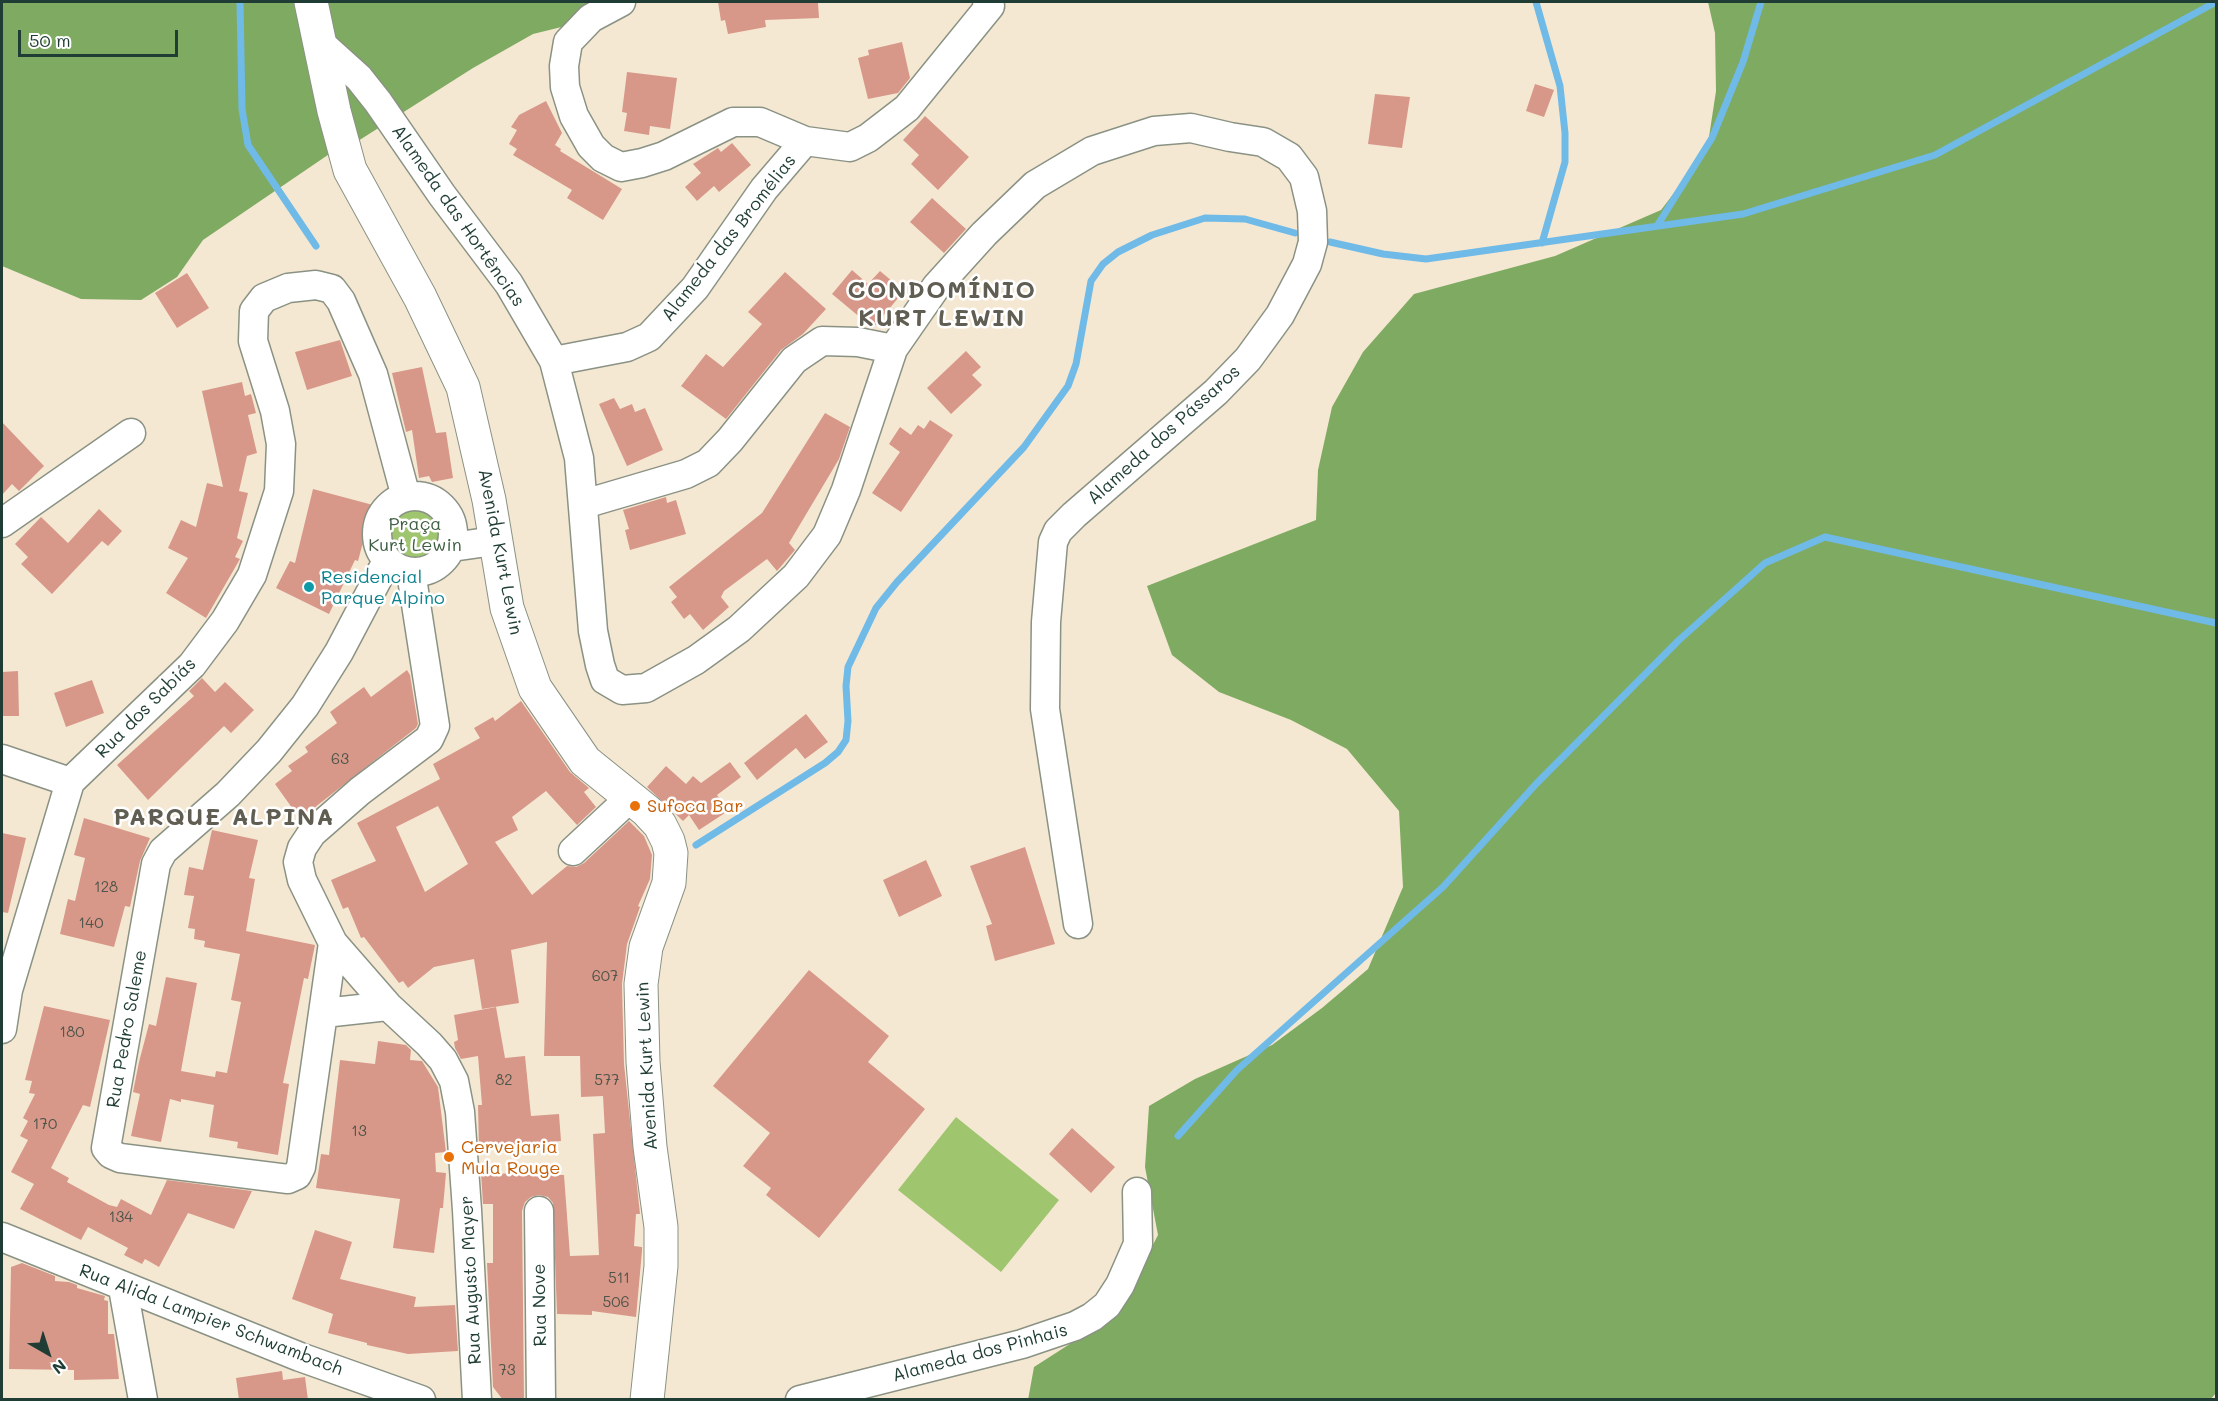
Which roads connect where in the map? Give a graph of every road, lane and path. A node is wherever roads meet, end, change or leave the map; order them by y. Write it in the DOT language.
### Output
graph roads {
  1 [pos="311,2"];
  2 [pos="621,2"];
  3 [pos="988,4"];
  4 [pos="318,41"];
  5 [pos="805,141"];
  6 [pos="1035,185"];
  7 [pos="893,349"];
  8 [pos="554,361"];
  9 [pos="131,433"];
  10 [pos="406,497"];
  11 [pos="584,504"];
  12 [pos="2,523"];
  13 [pos="494,541"];
  14 [pos="452,547"];
  15 [pos="399,567"];
  16 [pos="2,759"];
  17 [pos="70,782"];
  18 [pos="632,797"];
  19 [pos="573,851"];
  20 [pos="1078,924"];
  21 [pos="333,943"];
  22 [pos="388,1006"];
  23 [pos="324,1013"];
  24 [pos="2,1029"];
  25 [pos="1137,1192"];
  26 [pos="539,1211"];
  27 [pos="2,1237"];
  28 [pos="123,1288"];
  29 [pos="143,1400"];
  30 [pos="421,1400"];
  31 [pos="477,1400"];
  32 [pos="541,1400"];
  33 [pos="647,1400"];
  34 [pos="800,1400"];
  1 -- 4 [label="main road, Avenida Kurt Lewin"];
  2 -- 5 [label="street"];
  3 -- 5 [label="street, Alameda das Bromélias"];
  4 -- 8 [label="street, Alameda das Hortências"];
  4 -- 13 [label="main road, Avenida Kurt Lewin"];
  5 -- 8 [label="street, Alameda das Bromélias"];
  6 -- 7 [label="street, Alameda das Hortências"];
  6 -- 20 [label="street, Alameda dos Pássaros"];
  7 -- 11 [label="street"];
  7 -- 11 [label="street, Alameda das Hortências"];
  8 -- 11 [label="street, Alameda das Hortências"];
  9 -- 12 [label="street"];
  10 -- 14 [label="street"];
  10 -- 15 [label="street"];
  10 -- 17 [label="street, Rua dos Sabiás"];
  13 -- 14 [label="street"];
  13 -- 18 [label="main road, Avenida Kurt Lewin"];
  14 -- 15 [label="street"];
  15 -- 21 [label="street, Rua Augusto Mayer"];
  15 -- 23 [label="street, Rua Pedro Saleme"];
  16 -- 17 [label="street"];
  17 -- 24 [label="street"];
  18 -- 19 [label="street"];
  18 -- 33 [label="main road, Avenida Kurt Lewin"];
  21 -- 22 [label="street, Rua Augusto Mayer"];
  21 -- 23 [label="street, Rua Pedro Saleme"];
  22 -- 23 [label="street"];
  22 -- 31 [label="street, Rua Augusto Mayer"];
  25 -- 34 [label="street, Alameda dos Pinhais"];
  26 -- 32 [label="street, Rua Nove"];
  27 -- 28 [label="street, Rua Alida Lampier Schwambach"];
  28 -- 29 [label="street"];
  28 -- 30 [label="street, Rua Alida Lampier Schwambach"];
}
